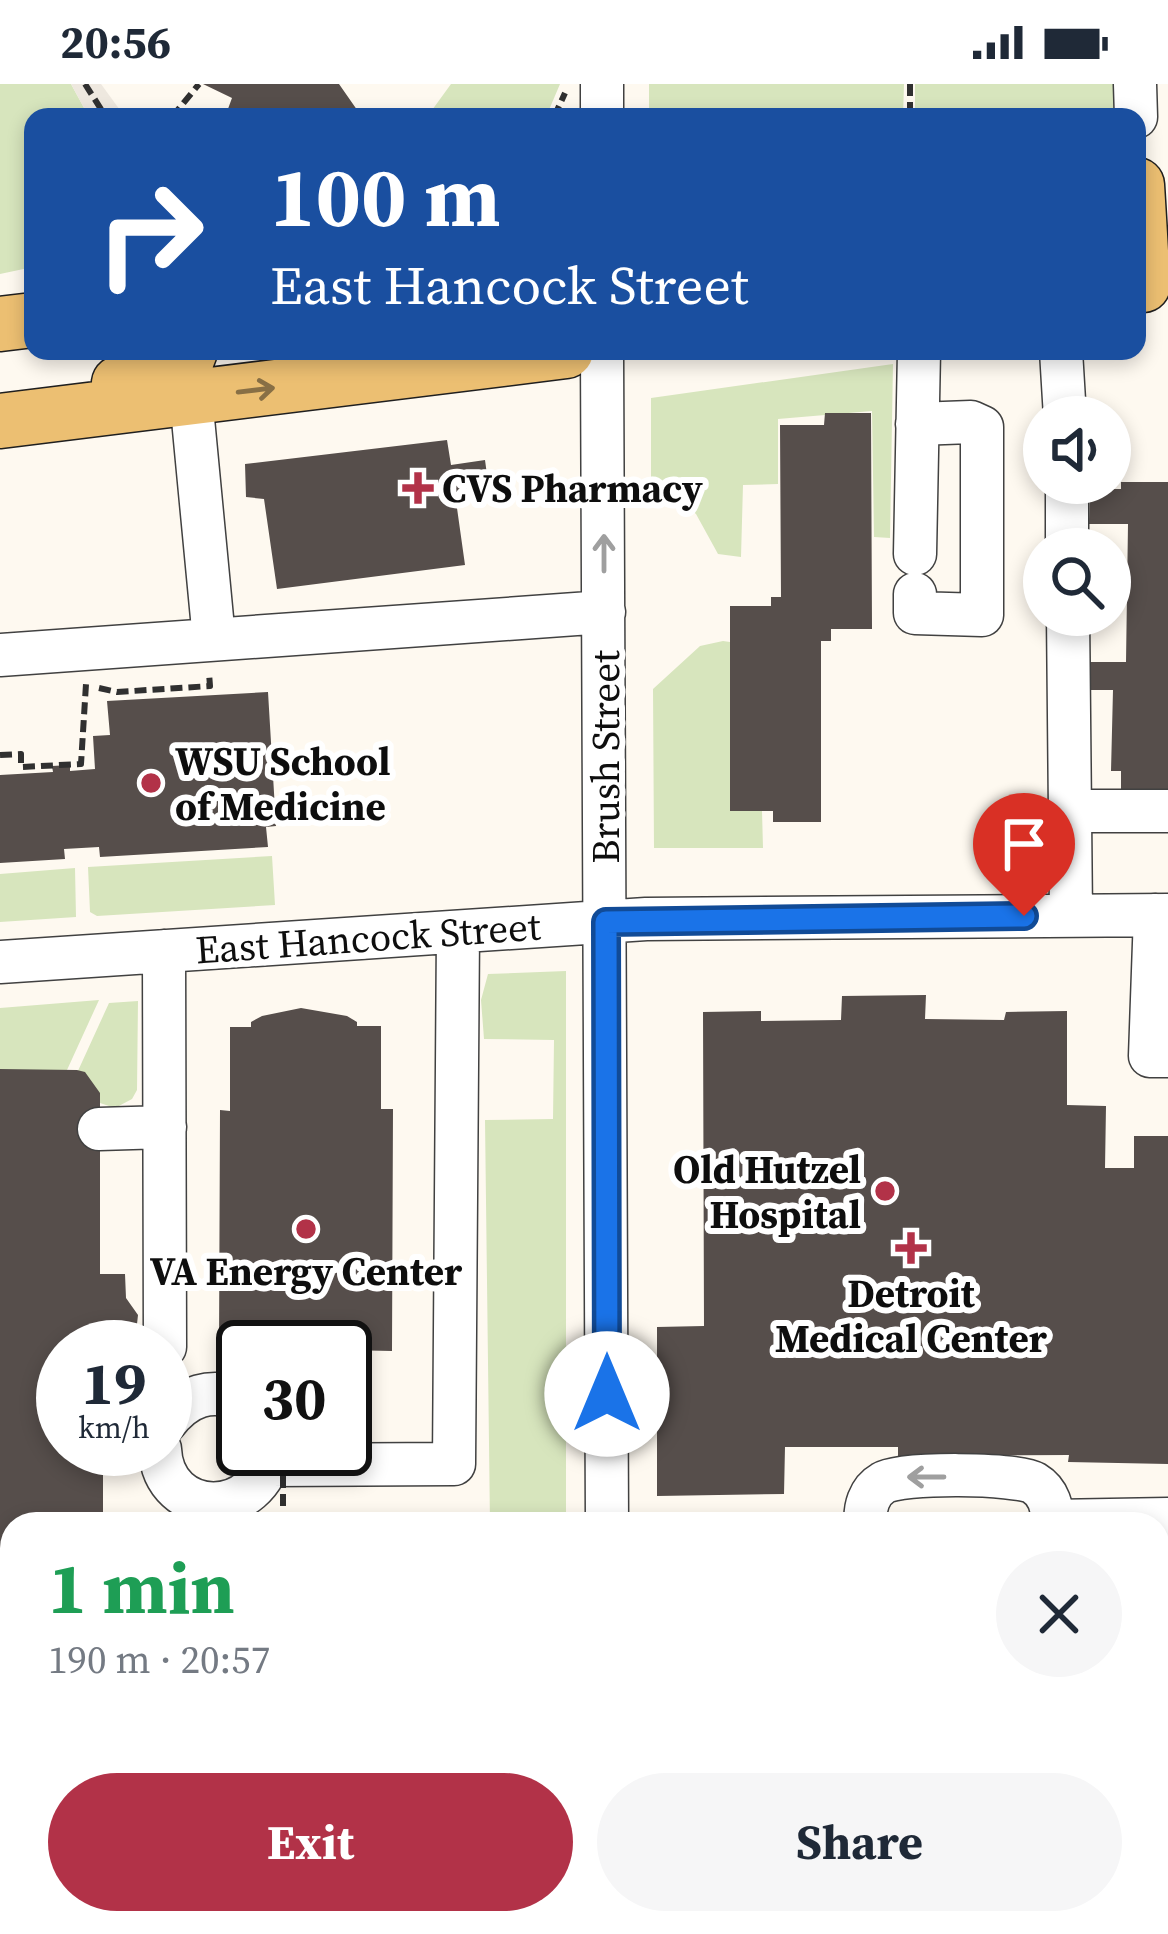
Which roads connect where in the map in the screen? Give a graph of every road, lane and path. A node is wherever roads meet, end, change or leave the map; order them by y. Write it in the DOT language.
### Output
graph roads {
  1 [pos="199,84"];
  2 [pos="179,108"];
  3 [pos="424,360"];
  4 [pos="602,360"];
  5 [pos="919,360"];
  6 [pos="1062,360"];
  7 [pos="393,362"];
  8 [pos="190,374"];
  9 [pos="1064,396"];
  10 [pos="7,420"];
  11 [pos="916,424"];
  12 [pos="604,612"];
  13 [pos="1068,636"];
  14 [pos="210,639"];
  15 [pos="0,655"];
  16 [pos="0,755"];
  17 [pos="1168,811"];
  18 [pos="1070,812"];
  19 [pos="1071,915"];
  20 [pos="1161,915"];
  21 [pos="606,922"];
  22 [pos="458,932"];
  23 [pos="164,951"];
  24 [pos="0,962"];
  25 [pos="1168,1056"];
  26 [pos="165,1127"];
  27 [pos="99,1129"];
  28 [pos="165,1320"];
  29 [pos="372,1459"];
  30 [pos="167,1476"];
  31 [pos="263,1476"];
  32 [pos="277,1476"];
  33 [pos="281,1512"];
  34 [pos="608,1512"];
  35 [pos="867,1512"];
  36 [pos="1051,1512"];
  1 -- 2 [label="path"];
  3 -- 7 [label="main road"];
  12 -- 4 [label="street, Brush Street, one-way"];
  5 -- 11 [label="street"];
  6 -- 9 [label="street"];
  8 -- 7 [label="main road, one-way"];
  8 -- 10 [label="main road"];
  8 -- 14 [label="street"];
  11 -- 11 [label="street"];
  12 -- 14 [label="street"];
  12 -- 21 [label="street, Brush Street"];
  13 -- 18 [label="street"];
  14 -- 15 [label="street"];
  14 -- 16 [label="path"];
  17 -- 18 [label="street"];
  18 -- 19 [label="street"];
  19 -- 20 [label="street, East Hancock Street"];
  19 -- 21 [label="street, East Hancock Street"];
  20 -- 25 [label="street"];
  21 -- 22 [label="street, East Hancock Street"];
  21 -- 34 [label="street, Brush Street"];
  22 -- 23 [label="street, East Hancock Street"];
  22 -- 29 [label="street"];
  23 -- 24 [label="street, East Hancock Street"];
  23 -- 26 [label="street"];
  26 -- 27 [label="street"];
  26 -- 28 [label="street"];
  30 -- 31 [label="street"];
  32 -- 33 [label="path, bridge"];
  36 -- 35 [label="street, one-way"];
}
